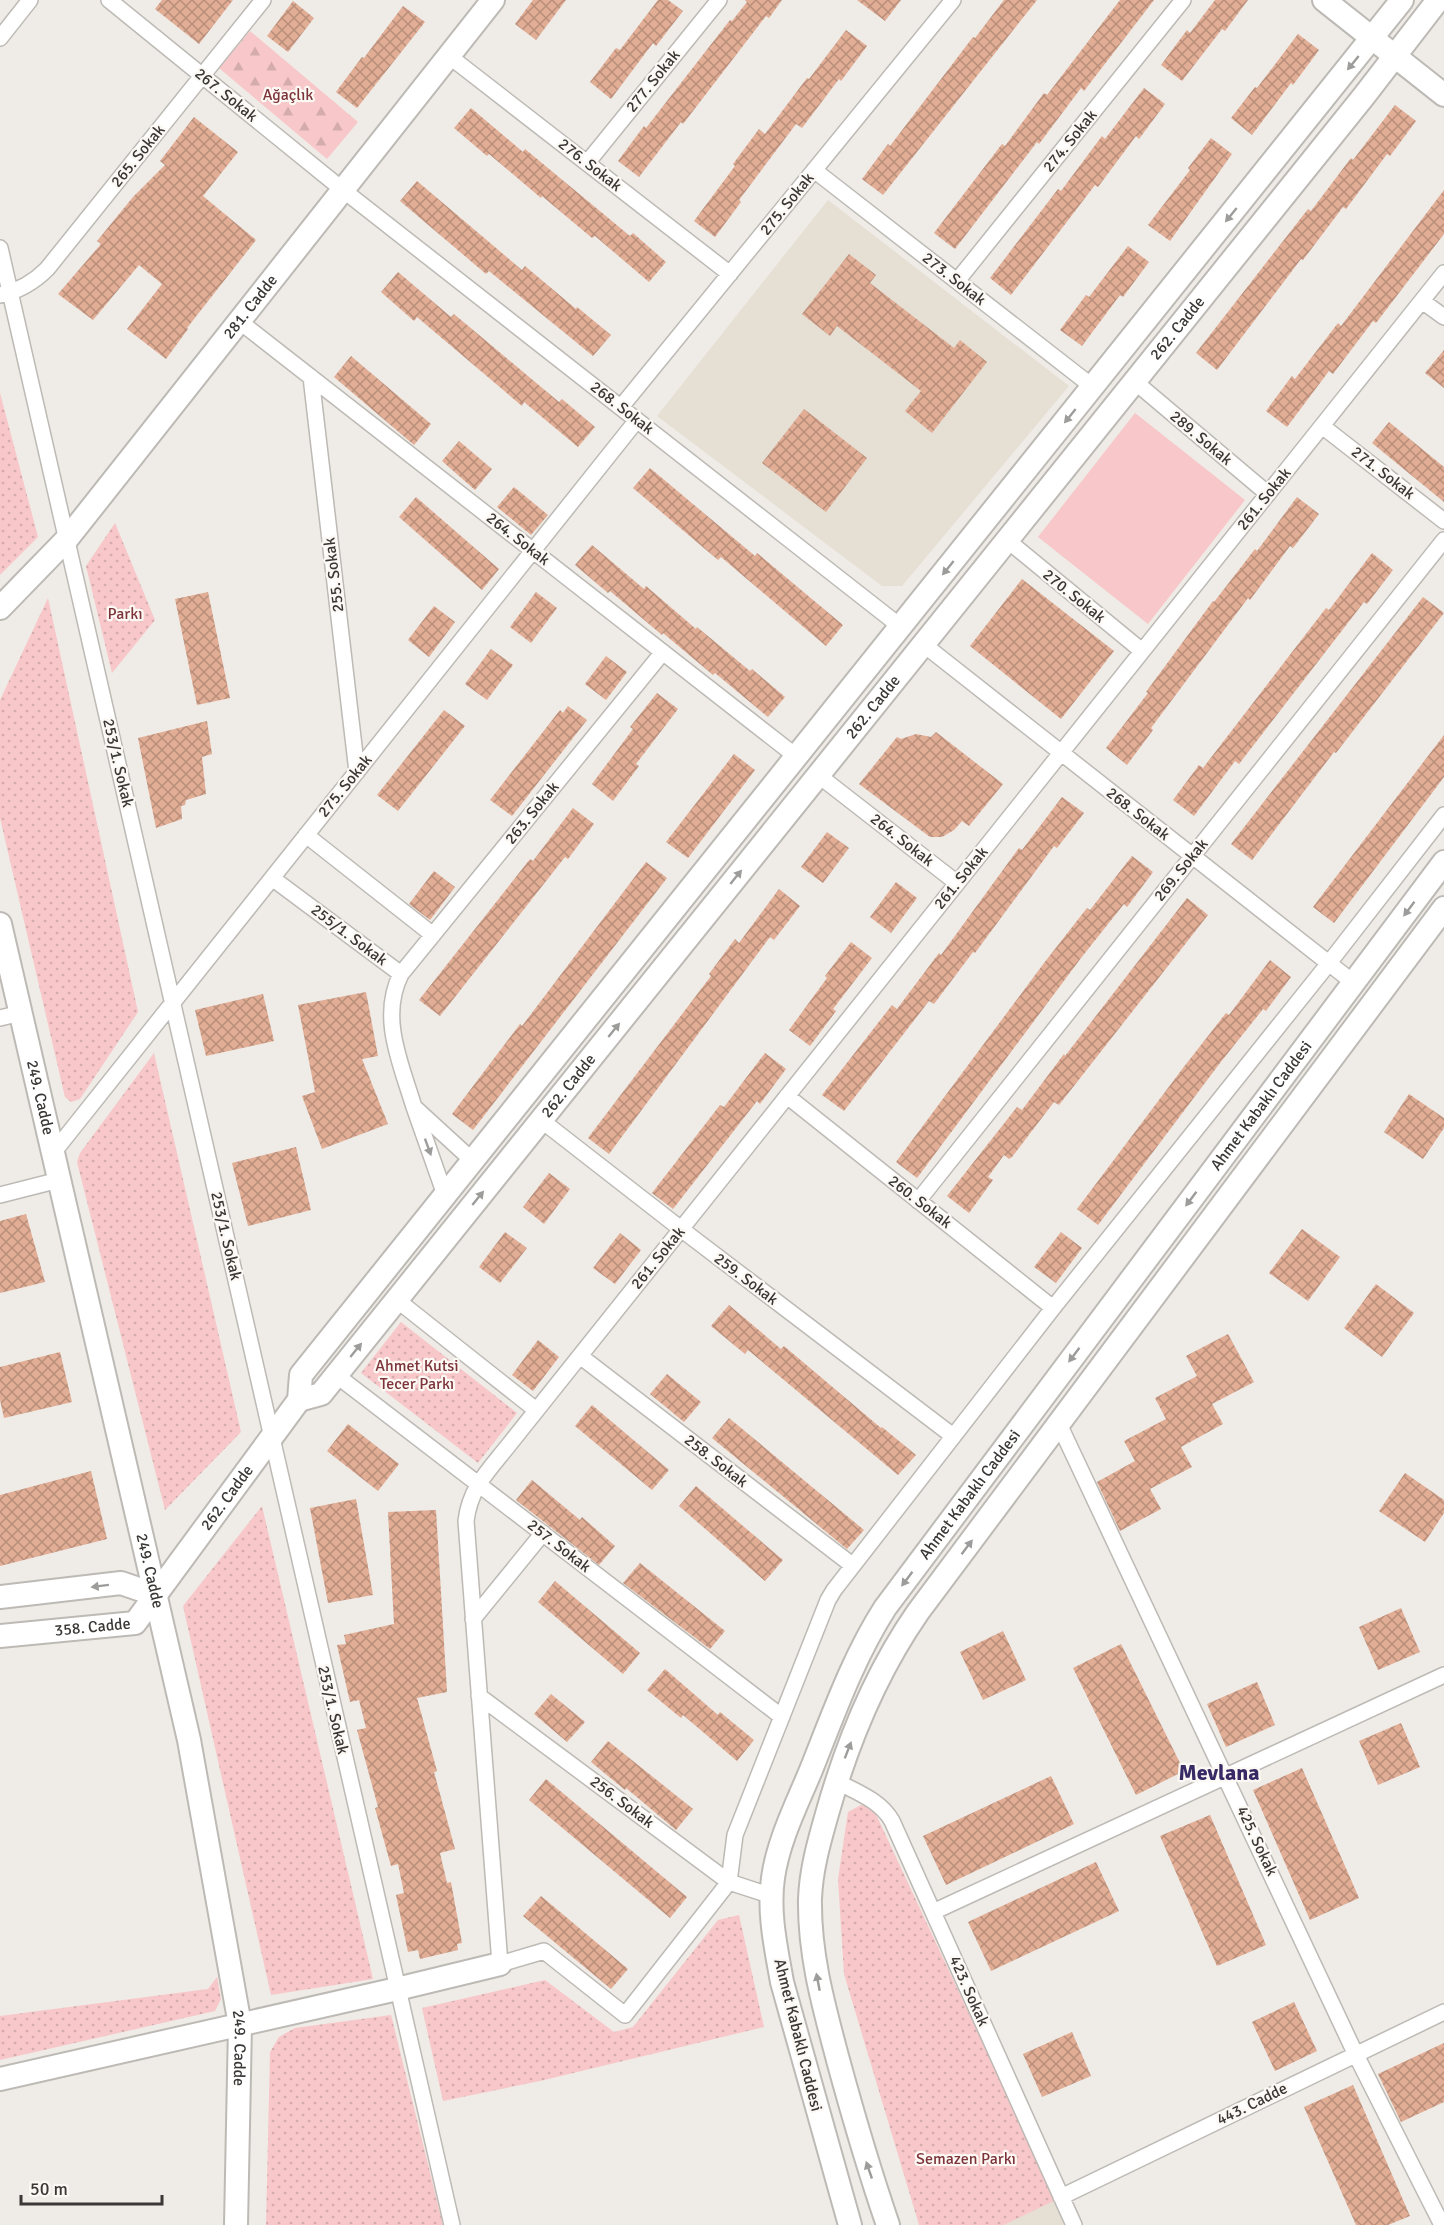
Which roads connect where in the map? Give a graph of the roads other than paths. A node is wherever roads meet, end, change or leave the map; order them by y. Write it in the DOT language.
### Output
graph roads {
  1 [pos="30,0"];
  2 [pos="109,0"];
  3 [pos="263,0"];
  4 [pos="493,0"];
  5 [pos="719,0"];
  6 [pos="953,0"];
  7 [pos="1183,0"];
  8 [pos="1324,0"];
  9 [pos="1402,0"];
  10 [pos="1438,0"];
  11 [pos="0,38"];
  12 [pos="1373,39"];
  13 [pos="449,56"];
  14 [pos="1395,56"];
  15 [pos="202,76"];
  16 [pos="1444,95"];
  17 [pos="587,162"];
  18 [pos="814,170"];
  19 [pos="343,190"];
  20 [pos="0,248"];
  21 [pos="1444,273"];
  22 [pos="730,274"];
  23 [pos="957,281"];
  24 [pos="5,294"];
  25 [pos="1422,301"];
  26 [pos="1444,317"];
  27 [pos="239,321"];
  28 [pos="311,377"];
  29 [pos="1134,381"];
  30 [pos="1093,387"];
  31 [pos="621,407"];
  32 [pos="637,420"];
  33 [pos="1322,426"];
  34 [pos="1268,494"];
  35 [pos="1444,521"];
  36 [pos="67,539"];
  37 [pos="1007,540"];
  38 [pos="1444,540"];
  39 [pos="533,551"];
  40 [pos="0,608"];
  41 [pos="901,627"];
  42 [pos="923,645"];
  43 [pos="1142,651"];
  44 [pos="663,652"];
  45 [pos="1061,753"];
  46 [pos="797,757"];
  47 [pos="357,772"];
  48 [pos="818,775"];
  49 [pos="1444,815"];
  50 [pos="306,835"];
  51 [pos="1192,856"];
  52 [pos="1444,862"];
  53 [pos="272,878"];
  54 [pos="957,883"];
  55 [pos="1443,911"];
  56 [pos="0,926"];
  57 [pos="433,935"];
  58 [pos="1329,963"];
  59 [pos="401,974"];
  60 [pos="1354,983"];
  61 [pos="173,1002"];
  62 [pos="10,1015"];
  63 [pos="787,1096"];
  64 [pos="414,1107"];
  65 [pos="541,1120"];
  66 [pos="53,1153"];
  67 [pos="472,1161"];
  68 [pos="59,1180"];
  69 [pos="0,1195"];
  70 [pos="445,1196"];
  71 [pos="918,1201"];
  72 [pos="681,1229"];
  73 [pos="397,1299"];
  74 [pos="1053,1308"];
  75 [pos="580,1356"];
  76 [pos="336,1375"];
  77 [pos="299,1400"];
  78 [pos="536,1410"];
  79 [pos="1059,1424"];
  80 [pos="953,1436"];
  81 [pos="271,1437"];
  82 [pos="478,1484"];
  83 [pos="543,1533"];
  84 [pos="852,1565"];
  85 [pos="156,1595"];
  86 [pos="0,1597"];
  87 [pos="473,1619"];
  88 [pos="0,1636"];
  89 [pos="1444,1675"];
  90 [pos="479,1696"];
  91 [pos="782,1717"];
  92 [pos="1226,1776"];
  93 [pos="836,1781"];
  94 [pos="729,1882"];
  95 [pos="772,1896"];
  96 [pos="810,1899"];
  97 [pos="933,1912"];
  98 [pos="500,1964"];
  99 [pos="397,1989"];
  100 [pos="1444,2013"];
  101 [pos="240,2025"];
  102 [pos="1356,2055"];
  103 [pos="0,2079"];
  104 [pos="1061,2197"];
  105 [pos="236,2225"];
  106 [pos="452,2225"];
  107 [pos="850,2225"];
  108 [pos="888,2225"];
  109 [pos="1074,2225"];
  110 [pos="1442,2225"];
  1 -- 11 [label="street"];
  2 -- 15 [label="street, 267. Sokak"];
  3 -- 15 [label="street, 265. Sokak"];
  4 -- 13 [label="street, 281. Cadde"];
  5 -- 17 [label="street, 277. Sokak"];
  6 -- 18 [label="street, 275. Sokak"];
  7 -- 23 [label="street, 274. Sokak"];
  8 -- 12 [label="street"];
  9 -- 12 [label="street, 262. Cadde"];
  10 -- 14 [label="street, 262. Cadde"];
  12 -- 14 [label="street"];
  12 -- 30 [label="street, 262. Cadde, one-way"];
  13 -- 17 [label="street, 276. Sokak"];
  13 -- 19 [label="street, 281. Cadde"];
  14 -- 16 [label="street"];
  14 -- 29 [label="street, 262. Cadde"];
  15 -- 19 [label="street, 267. Sokak"];
  15 -- 24 [label="street, 265. Sokak"];
  17 -- 22 [label="street, 276. Sokak"];
  18 -- 22 [label="street, 275. Sokak"];
  18 -- 23 [label="street, 273. Sokak"];
  19 -- 27 [label="street, 281. Cadde"];
  19 -- 31 [label="street, 268. Sokak"];
  20 -- 24 [label="street, 253/1. Sokak"];
  21 -- 25 [label="street, 261. Sokak"];
  22 -- 31 [label="street, 275. Sokak"];
  23 -- 30 [label="street, 273. Sokak"];
  24 -- 36 [label="street, 253/1. Sokak"];
  25 -- 26 [label="street"];
  25 -- 33 [label="street, 261. Sokak"];
  27 -- 28 [label="street, 264. Sokak"];
  27 -- 36 [label="street, 281. Cadde"];
  28 -- 39 [label="street, 264. Sokak"];
  28 -- 47 [label="street, 255. Sokak"];
  29 -- 34 [label="street, 289. Sokak"];
  29 -- 37 [label="street, 262. Cadde"];
  30 -- 41 [label="street, 262. Cadde, one-way"];
  31 -- 32 [label="street, 268. Sokak"];
  32 -- 39 [label="street, 275. Sokak"];
  32 -- 41 [label="street, 268. Sokak"];
  33 -- 34 [label="street, 261. Sokak"];
  33 -- 35 [label="street, 271. Sokak"];
  34 -- 43 [label="street, 261. Sokak"];
  36 -- 40 [label="street, 281. Cadde"];
  36 -- 61 [label="street, 253/1. Sokak"];
  37 -- 42 [label="street, 262. Cadde"];
  37 -- 43 [label="street, 270. Sokak"];
  38 -- 51 [label="street, 269. Sokak"];
  39 -- 44 [label="street, 264. Sokak"];
  39 -- 47 [label="street, 275. Sokak"];
  41 -- 42 [label="street"];
  41 -- 46 [label="street, 262. Cadde"];
  42 -- 45 [label="street, 268. Sokak"];
  42 -- 48 [label="street, 262. Cadde"];
  43 -- 45 [label="street, 261. Sokak"];
  44 -- 46 [label="street, 264. Sokak"];
  44 -- 57 [label="street, 263. Sokak"];
  45 -- 51 [label="street, 268. Sokak"];
  45 -- 54 [label="street, 261. Sokak"];
  46 -- 67 [label="street, 262. Cadde"];
  47 -- 50 [label="street, 275. Sokak"];
  48 -- 54 [label="street, 264. Sokak"];
  65 -- 48 [label="street, 262. Cadde, one-way"];
  49 -- 58 [label="street"];
  50 -- 53 [label="street, 275. Sokak"];
  50 -- 57 [label="street"];
  51 -- 58 [label="street, 268. Sokak"];
  51 -- 71 [label="street, 269. Sokak"];
  52 -- 60 [label="street, Ahmet Kabaklı Caddesi, one-way"];
  53 -- 59 [label="street, 255/1. Sokak"];
  53 -- 61 [label="street, 275. Sokak"];
  54 -- 63 [label="street, 261. Sokak"];
  55 -- 79 [label="street, Ahmet Kabaklı Caddesi"];
  56 -- 62 [label="street, 249. Cadde"];
  57 -- 59 [label="street, 263. Sokak"];
  58 -- 60 [label="street, 268. Sokak"];
  58 -- 74 [label="street"];
  59 -- 64 [label="street, 255/1. Sokak"];
  60 -- 95 [label="street, Ahmet Kabaklı Caddesi, one-way"];
  61 -- 66 [label="street, 275. Sokak"];
  61 -- 81 [label="street, 253/1. Sokak"];
  62 -- 66 [label="street, 249. Cadde"];
  63 -- 71 [label="street, 260. Sokak"];
  63 -- 72 [label="street, 261. Sokak"];
  64 -- 67 [label="street"];
  64 -- 70 [label="street, 255/1. Sokak, one-way"];
  65 -- 72 [label="street, 259. Sokak"];
  73 -- 65 [label="street, 262. Cadde, one-way"];
  66 -- 68 [label="street, 249. Cadde"];
  67 -- 70 [label="street, 262. Cadde"];
  68 -- 69 [label="street"];
  68 -- 85 [label="street, 249. Cadde"];
  70 -- 77 [label="street, 262. Cadde"];
  71 -- 74 [label="street, 260. Sokak"];
  72 -- 75 [label="street, 261. Sokak"];
  72 -- 80 [label="street, 259. Sokak"];
  76 -- 73 [label="street, 262. Cadde, one-way"];
  73 -- 78 [label="street"];
  74 -- 80 [label="street"];
  75 -- 78 [label="street, 261. Sokak"];
  75 -- 84 [label="street, 258. Sokak"];
  76 -- 77 [label="street, 262. Cadde"];
  76 -- 82 [label="street, 257. Sokak"];
  77 -- 81 [label="street, 262. Cadde"];
  78 -- 82 [label="street, 261. Sokak"];
  79 -- 92 [label="street, 425. Sokak"];
  93 -- 79 [label="street, Ahmet Kabaklı Caddesi, one-way"];
  80 -- 84 [label="street"];
  81 -- 85 [label="street, 262. Cadde"];
  81 -- 99 [label="street, 253/1. Sokak"];
  82 -- 83 [label="street, 257. Sokak"];
  82 -- 87 [label="street, 261. Sokak"];
  83 -- 87 [label="street"];
  83 -- 91 [label="street, 257. Sokak"];
  84 -- 91 [label="street"];
  85 -- 86 [label="street, one-way"];
  85 -- 88 [label="street, 358. Cadde"];
  85 -- 101 [label="street, 249. Cadde"];
  87 -- 90 [label="street, 261. Sokak"];
  89 -- 92 [label="street"];
  90 -- 94 [label="street, 256. Sokak"];
  90 -- 98 [label="street, 261. Sokak"];
  91 -- 94 [label="street"];
  92 -- 97 [label="street"];
  92 -- 102 [label="street, 425. Sokak"];
  93 -- 96 [label="street, Ahmet Kabaklı Caddesi"];
  93 -- 97 [label="street, 423. Sokak"];
  94 -- 95 [label="street, 256. Sokak"];
  94 -- 98 [label="street"];
  95 -- 96 [label="street"];
  95 -- 107 [label="street, Ahmet Kabaklı Caddesi"];
  108 -- 96 [label="street, Ahmet Kabaklı Caddesi, one-way"];
  97 -- 104 [label="street, 423. Sokak"];
  98 -- 99 [label="street"];
  99 -- 101 [label="street"];
  99 -- 106 [label="street, 253/1. Sokak"];
  100 -- 102 [label="street, 443. Cadde"];
  101 -- 103 [label="street"];
  101 -- 105 [label="street, 249. Cadde"];
  102 -- 104 [label="street, 443. Cadde"];
  102 -- 110 [label="street, 425. Sokak"];
  104 -- 109 [label="street, 423. Sokak"];
}
